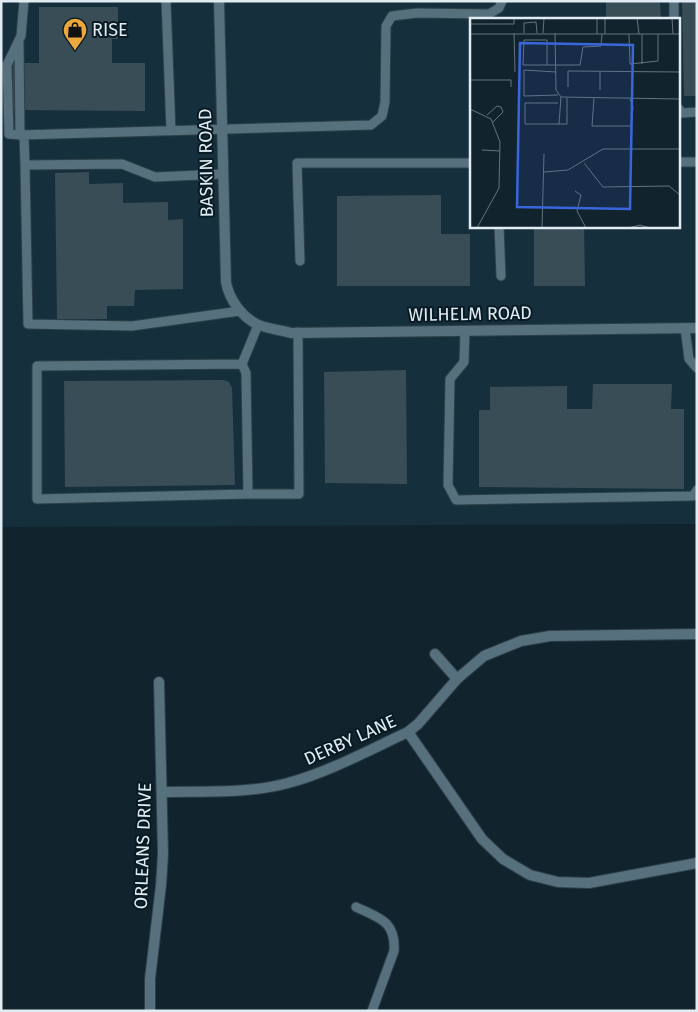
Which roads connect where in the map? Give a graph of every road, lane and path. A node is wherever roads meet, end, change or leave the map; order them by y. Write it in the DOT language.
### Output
graph roads {
  1 [pos="24,1"];
  2 [pos="166,1"];
  3 [pos="219,1"];
  4 [pos="502,1"];
  5 [pos="674,1"];
  6 [pos="674,18"];
  7 [pos="680,110"];
  8 [pos="697,112"];
  9 [pos="222,130"];
  10 [pos="171,131"];
  11 [pos="22,135"];
  12 [pos="680,162"];
  13 [pos="697,162"];
  14 [pos="470,163"];
  15 [pos="25,165"];
  16 [pos="223,174"];
  17 [pos="500,228"];
  18 [pos="300,261"];
  19 [pos="501,276"];
  20 [pos="244,314"];
  21 [pos="258,325"];
  22 [pos="685,328"];
  23 [pos="697,328"];
  24 [pos="465,331"];
  25 [pos="298,332"];
  26 [pos="242,364"];
  27 [pos="697,368"];
  28 [pos="697,490"];
  29 [pos="248,494"];
  30 [pos="697,634"];
  31 [pos="435,654"];
  32 [pos="457,679"];
  33 [pos="159,682"];
  34 [pos="408,732"];
  35 [pos="162,792"];
  36 [pos="697,863"];
  37 [pos="356,907"];
  38 [pos="150,1011"];
  39 [pos="372,1011"];
  1 -- 11 [label="lane"];
  2 -- 10 [label="lane"];
  3 -- 9 [label="street, BASKIN ROAD"];
  4 -- 9 [label="lane"];
  5 -- 6 [label="lane"];
  7 -- 8 [label="lane"];
  9 -- 10 [label="lane"];
  9 -- 16 [label="street, BASKIN ROAD"];
  10 -- 11 [label="lane"];
  11 -- 15 [label="lane"];
  12 -- 13 [label="lane"];
  14 -- 18 [label="lane"];
  15 -- 16 [label="lane"];
  15 -- 20 [label="lane"];
  16 -- 20 [label="street, BASKIN ROAD"];
  17 -- 19 [label="lane"];
  20 -- 21 [label="street, WILHELM ROAD"];
  21 -- 25 [label="street, WILHELM ROAD"];
  21 -- 26 [label="lane"];
  22 -- 23 [label="street, WILHELM ROAD"];
  22 -- 24 [label="street, WILHELM ROAD"];
  22 -- 27 [label="lane"];
  24 -- 25 [label="street, WILHELM ROAD"];
  24 -- 28 [label="lane"];
  25 -- 29 [label="lane"];
  26 -- 29 [label="lane"];
  26 -- 29 [label="lane"];
  30 -- 32 [label="street, DERBY LANE"];
  31 -- 32 [label="street"];
  32 -- 34 [label="street, DERBY LANE"];
  33 -- 35 [label="street, ORLEANS DRIVE"];
  34 -- 35 [label="street, DERBY LANE"];
  34 -- 36 [label="street"];
  35 -- 38 [label="street, ORLEANS DRIVE"];
  37 -- 39 [label="lane"];
}
